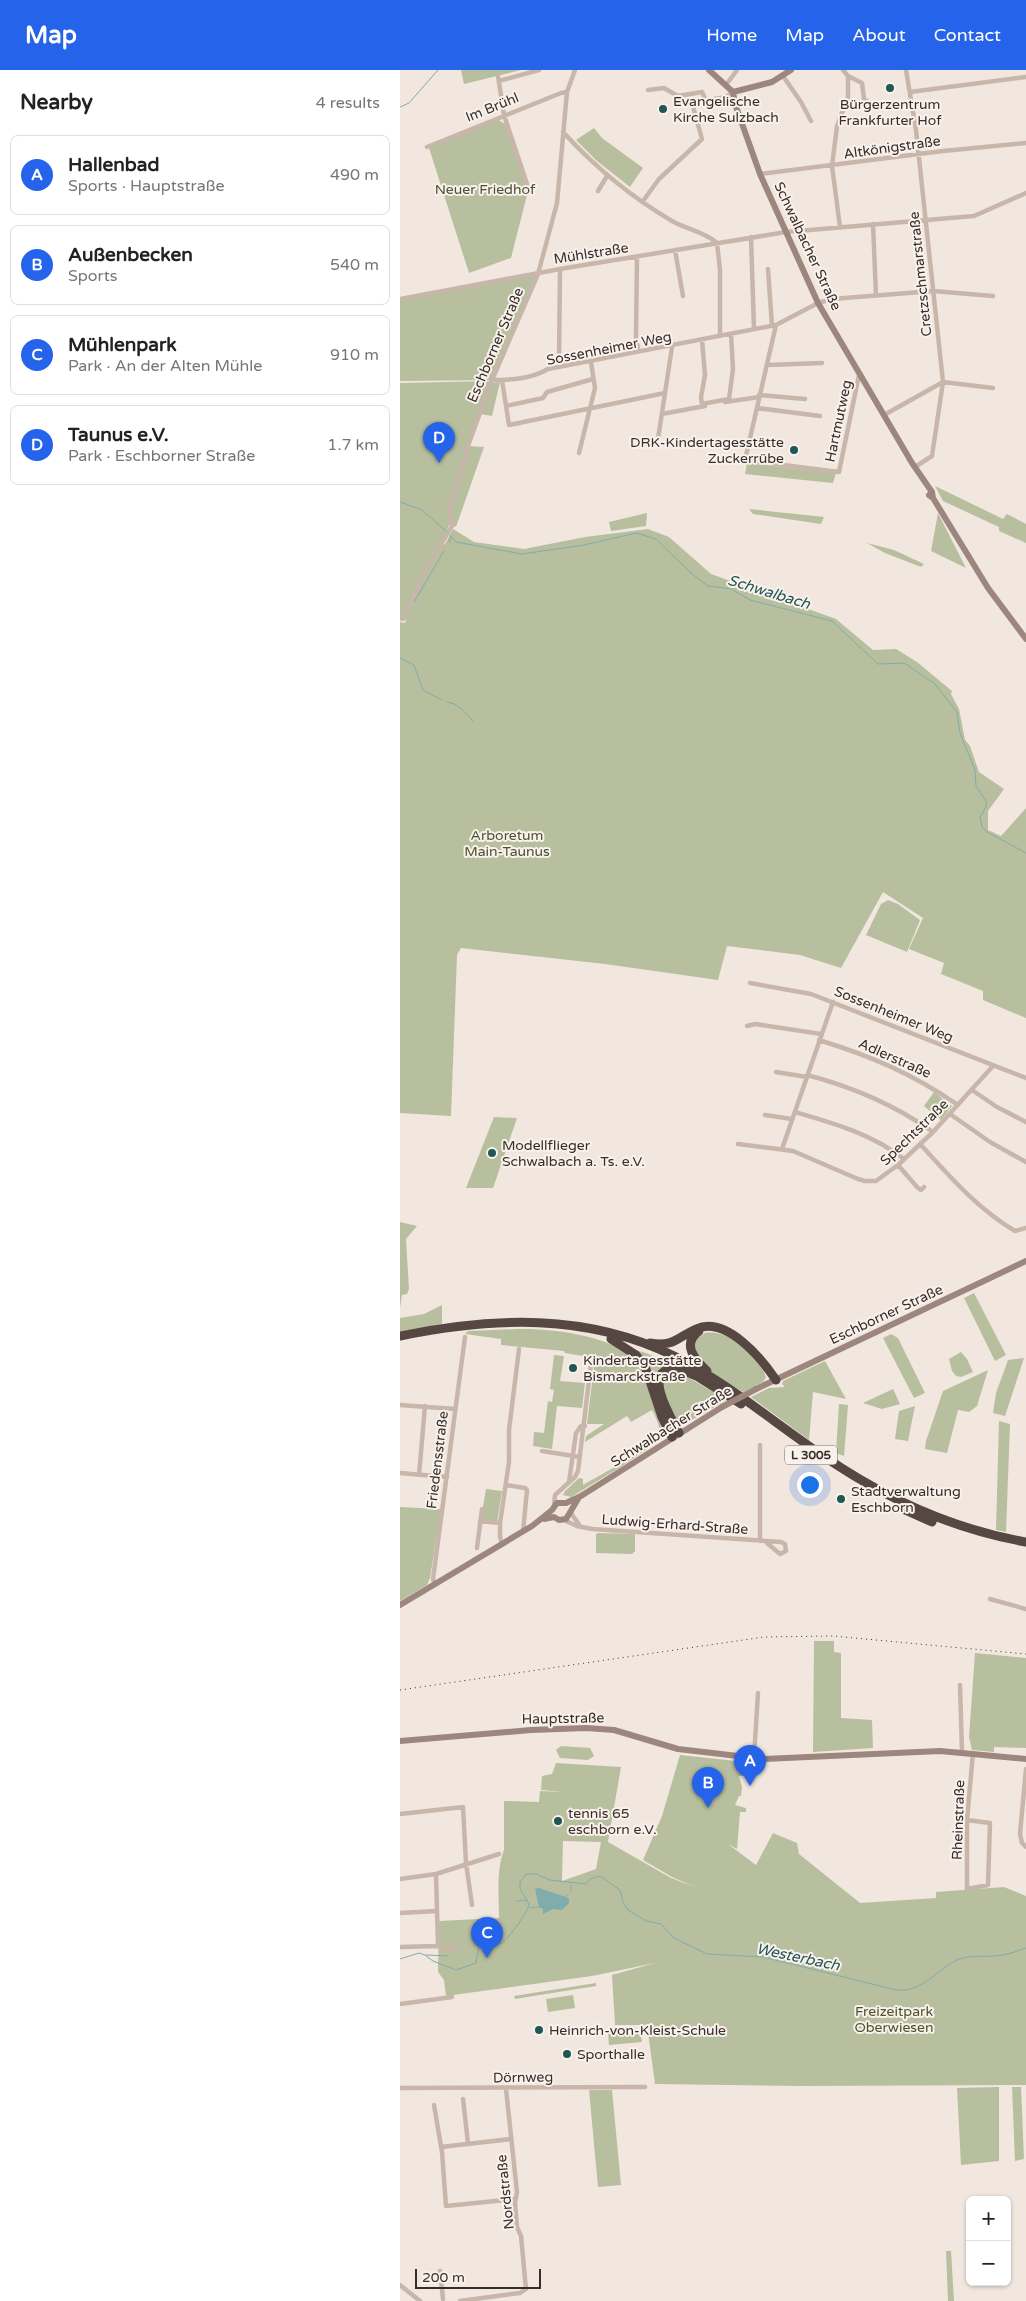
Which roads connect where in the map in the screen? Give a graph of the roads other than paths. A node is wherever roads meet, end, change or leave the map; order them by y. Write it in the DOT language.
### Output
graph roads {
  1 [pos="539,70"];
  2 [pos="575,70"];
  3 [pos="709,70"];
  4 [pos="737,70"];
  5 [pos="791,70"];
  6 [pos="843,70"];
  7 [pos="906,70"];
  8 [pos="783,76"];
  9 [pos="848,76"];
  10 [pos="1026,77"];
  11 [pos="726,85"];
  12 [pos="648,90"];
  13 [pos="567,92"];
  14 [pos="732,92"];
  15 [pos="910,92"];
  16 [pos="706,101"];
  17 [pos="867,101"];
  18 [pos="504,115"];
  19 [pos="811,122"];
  20 [pos="563,132"];
  21 [pos="1026,143"];
  22 [pos="426,147"];
  23 [pos="918,154"];
  24 [pos="832,166"];
  25 [pos="760,174"];
  26 [pos="608,176"];
  27 [pos="527,184"];
  28 [pos="598,191"];
  29 [pos="1026,193"];
  30 [pos="644,201"];
  31 [pos="925,218"];
  32 [pos="873,224"];
  33 [pos="840,227"];
  34 [pos="786,232"];
  35 [pos="751,237"];
  36 [pos="717,243"];
  37 [pos="676,250"];
  38 [pos="638,257"];
  39 [pos="560,269"];
  40 [pos="768,269"];
  41 [pos="538,274"];
  42 [pos="933,291"];
  43 [pos="876,295"];
  44 [pos="683,296"];
  45 [pos="994,296"];
  46 [pos="400,299"];
  47 [pos="818,303"];
  48 [pos="774,326"];
  49 [pos="754,329"];
  50 [pos="731,334"];
  51 [pos="720,336"];
  52 [pos="702,340"];
  53 [pos="638,347"];
  54 [pos="672,347"];
  55 [pos="559,361"];
  56 [pos="591,362"];
  57 [pos="822,363"];
  58 [pos="767,365"];
  59 [pos="860,375"];
  60 [pos="593,379"];
  61 [pos="492,380"];
  62 [pos="502,380"];
  63 [pos="943,382"];
  64 [pos="993,388"];
  65 [pos="665,393"];
  66 [pos="759,396"];
  67 [pos="805,399"];
  68 [pos="506,406"];
  69 [pos="591,407"];
  70 [pos="757,408"];
  71 [pos="662,414"];
  72 [pos="884,415"];
  73 [pos="820,416"];
  74 [pos="658,440"];
  75 [pos="579,453"];
  76 [pos="915,467"];
  77 [pos="403,618"];
  78 [pos="1026,639"];
  79 [pos="750,983"];
  80 [pos="833,1002"];
  81 [pos="747,1026"];
  82 [pos="821,1034"];
  83 [pos="819,1040"];
  84 [pos="993,1066"];
  85 [pos="776,1072"];
  86 [pos="807,1076"];
  87 [pos="1026,1078"];
  88 [pos="972,1090"];
  89 [pos="958,1105"];
  90 [pos="795,1112"];
  91 [pos="950,1114"];
  92 [pos="765,1115"];
  93 [pos="792,1119"];
  94 [pos="1026,1122"];
  95 [pos="933,1132"];
  96 [pos="738,1144"];
  97 [pos="921,1145"];
  98 [pos="782,1149"];
  99 [pos="904,1159"];
  100 [pos="1026,1162"];
  101 [pos="898,1165"];
  102 [pos="924,1188"];
  103 [pos="1026,1228"];
  104 [pos="1026,1261"];
  105 [pos="712,1327"];
  106 [pos="400,1336"];
  107 [pos="465,1337"];
  108 [pos="612,1339"];
  109 [pos="632,1340"];
  110 [pos="400,1342"];
  111 [pos="519,1349"];
  112 [pos="591,1364"];
  113 [pos="699,1377"];
  114 [pos="776,1380"];
  115 [pos="725,1385"];
  116 [pos="400,1404"];
  117 [pos="425,1406"];
  118 [pos="455,1409"];
  119 [pos="585,1426"];
  120 [pos="676,1435"];
  121 [pos="760,1445"];
  122 [pos="542,1451"];
  123 [pos="574,1456"];
  124 [pos="580,1457"];
  125 [pos="400,1473"];
  126 [pos="420,1475"];
  127 [pos="447,1477"];
  128 [pos="568,1483"];
  129 [pos="506,1485"];
  130 [pos="560,1490"];
  131 [pos="582,1496"];
  132 [pos="563,1502"];
  133 [pos="482,1509"];
  134 [pos="553,1511"];
  135 [pos="571,1511"];
  136 [pos="564,1520"];
  137 [pos="480,1521"];
  138 [pos="500,1523"];
  139 [pos="581,1527"];
  140 [pos="523,1532"];
  141 [pos="760,1541"];
  142 [pos="767,1542"];
  143 [pos="1026,1542"];
  144 [pos="502,1544"];
  145 [pos="477,1548"];
  146 [pos="1026,1548"];
  147 [pos="435,1585"];
  148 [pos="990,1599"];
  149 [pos="400,1605"];
  150 [pos="1026,1609"];
  151 [pos="960,1685"];
  152 [pos="758,1694"];
  153 [pos="400,1741"];
  154 [pos="962,1752"];
  155 [pos="973,1753"];
  156 [pos="754,1757"];
  157 [pos="1026,1759"];
  158 [pos="1026,1769"];
  159 [pos="400,1814"];
  160 [pos="967,1820"];
  161 [pos="1023,1825"];
  162 [pos="1026,1847"];
  163 [pos="498,1854"];
  164 [pos="466,1863"];
  165 [pos="436,1874"];
  166 [pos="400,1879"];
  167 [pos="472,1904"];
  168 [pos="436,1910"];
  169 [pos="400,1913"];
  170 [pos="438,1946"];
  171 [pos="400,1947"];
  172 [pos="457,1950"];
  173 [pos="452,1997"];
  174 [pos="400,2004"];
  175 [pos="645,2087"];
  176 [pos="400,2088"];
  177 [pos="506,2089"];
  178 [pos="463,2099"];
  179 [pos="434,2105"];
  180 [pos="511,2139"];
  181 [pos="468,2143"];
  182 [pos="441,2147"];
  183 [pos="515,2199"];
  184 [pos="440,2271"];
  185 [pos="400,2285"];
  186 [pos="444,2300"];
  187 [pos="420,2301"];
  188 [pos="460,2301"];
  1 -- 18 [label="street"];
  2 -- 13 [label="street, Eschborner Straße"];
  3 -- 11 [label="street"];
  4 -- 11 [label="street"];
  5 -- 8 [label="street"];
  6 -- 9 [label="street"];
  7 -- 15 [label="street, Cretzschmarstraße"];
  8 -- 14 [label="street"];
  8 -- 19 [label="street"];
  9 -- 17 [label="street"];
  9 -- 24 [label="street"];
  10 -- 15 [label="street"];
  11 -- 14 [label="street"];
  12 -- 16 [label="street"];
  13 -- 18 [label="street, Im Brühl"];
  13 -- 20 [label="street, Eschborner Straße"];
  14 -- 16 [label="street"];
  14 -- 25 [label="street, Schwalbacher Straße"];
  15 -- 23 [label="street, Cretzschmarstraße"];
  16 -- 30 [label="street"];
  18 -- 22 [label="street, Im Brühl"];
  18 -- 27 [label="street"];
  20 -- 26 [label="street"];
  20 -- 41 [label="street, Eschborner Straße"];
  21 -- 23 [label="street, Altkönigstraße"];
  23 -- 24 [label="street, Altkönigstraße"];
  23 -- 31 [label="street, Cretzschmarstraße"];
  24 -- 25 [label="street, Altkönigstraße"];
  24 -- 33 [label="street"];
  25 -- 34 [label="street, Schwalbacher Straße"];
  26 -- 28 [label="street"];
  26 -- 30 [label="street"];
  29 -- 31 [label="street, Mühlstraße"];
  30 -- 36 [label="street"];
  31 -- 32 [label="street, Mühlstraße"];
  31 -- 42 [label="street, Cretzschmarstraße"];
  32 -- 33 [label="street, Mühlstraße"];
  32 -- 43 [label="street"];
  33 -- 34 [label="street, Mühlstraße"];
  34 -- 35 [label="street, Mühlstraße"];
  34 -- 47 [label="street, Schwalbacher Straße"];
  35 -- 36 [label="street, Mühlstraße"];
  35 -- 49 [label="street"];
  36 -- 37 [label="street, Mühlstraße"];
  36 -- 51 [label="street"];
  37 -- 38 [label="street, Mühlstraße"];
  37 -- 44 [label="street"];
  38 -- 39 [label="street, Mühlstraße"];
  38 -- 53 [label="street"];
  39 -- 41 [label="street, Mühlstraße"];
  39 -- 55 [label="street"];
  40 -- 48 [label="street"];
  41 -- 46 [label="street, Mühlstraße"];
  41 -- 61 [label="street, Eschborner Straße"];
  42 -- 43 [label="street, Sossenheimer Weg"];
  42 -- 45 [label="street, Sossenheimer Weg"];
  42 -- 63 [label="street, Cretzschmarstraße"];
  43 -- 47 [label="street, Sossenheimer Weg"];
  47 -- 48 [label="street, Sossenheimer Weg"];
  47 -- 59 [label="street, Schwalbacher Straße"];
  48 -- 49 [label="street, Sossenheimer Weg"];
  48 -- 58 [label="street"];
  49 -- 50 [label="street, Sossenheimer Weg"];
  50 -- 51 [label="street, Sossenheimer Weg"];
  50 -- 52 [label="street"];
  51 -- 52 [label="street, Sossenheimer Weg"];
  52 -- 54 [label="street, Sossenheimer Weg"];
  54 -- 56 [label="street, Sossenheimer Weg"];
  54 -- 65 [label="street"];
  56 -- 60 [label="street"];
  56 -- 62 [label="street, Sossenheimer Weg"];
  57 -- 58 [label="street"];
  58 -- 66 [label="street"];
  59 -- 70 [label="street, Hartmutweg"];
  59 -- 72 [label="street, Schwalbacher Straße"];
  60 -- 68 [label="street"];
  60 -- 69 [label="street"];
  61 -- 62 [label="street, Sossenheimer Weg"];
  61 -- 77 [label="street, Eschborner Straße"];
  62 -- 68 [label="street"];
  63 -- 64 [label="street"];
  63 -- 72 [label="street"];
  63 -- 76 [label="street, Cretzschmarstraße"];
  65 -- 69 [label="street"];
  65 -- 71 [label="street"];
  66 -- 67 [label="street"];
  66 -- 70 [label="street"];
  66 -- 71 [label="street"];
  68 -- 69 [label="street"];
  69 -- 75 [label="street"];
  70 -- 73 [label="street"];
  71 -- 74 [label="street"];
  72 -- 76 [label="street, Schwalbacher Straße"];
  76 -- 78 [label="street, Schwalbacher Straße"];
  79 -- 80 [label="street, Sossenheimer Weg"];
  80 -- 82 [label="street"];
  80 -- 84 [label="street, Sossenheimer Weg"];
  81 -- 82 [label="street"];
  82 -- 83 [label="street"];
  83 -- 86 [label="street"];
  83 -- 89 [label="street, Adlerstraße"];
  84 -- 87 [label="street, Sossenheimer Weg"];
  84 -- 88 [label="street, Spechtstraße"];
  85 -- 86 [label="street"];
  86 -- 90 [label="street"];
  86 -- 95 [label="street"];
  88 -- 89 [label="street, Spechtstraße"];
  88 -- 94 [label="street"];
  89 -- 91 [label="street, Spechtstraße"];
  90 -- 93 [label="street"];
  90 -- 99 [label="street"];
  91 -- 95 [label="street, Spechtstraße"];
  91 -- 100 [label="street"];
  92 -- 93 [label="street"];
  93 -- 98 [label="street"];
  95 -- 97 [label="street, Spechtstraße"];
  96 -- 98 [label="street, Spechtstraße"];
  97 -- 99 [label="street, Spechtstraße"];
  97 -- 103 [label="street"];
  98 -- 101 [label="street, Spechtstraße"];
  99 -- 101 [label="street, Spechtstraße"];
  101 -- 102 [label="street"];
  104 -- 114 [label="street, Eschborner Straße"];
  105 -- 109 [label="highway"];
  105 -- 114 [label="highway"];
  105 -- 115 [label="highway"];
  106 -- 109 [label="highway, L 3005"];
  107 -- 118 [label="street, Friedensstraße"];
  108 -- 110 [label="highway, L 3005"];
  108 -- 113 [label="highway, L 3005"];
  108 -- 120 [label="highway"];
  109 -- 115 [label="highway, L 3005"];
  111 -- 129 [label="street"];
  112 -- 119 [label="street"];
  113 -- 120 [label="highway"];
  113 -- 146 [label="highway, L 3005"];
  114 -- 120 [label="street, Schwalbacher Straße, bridge"];
  115 -- 143 [label="highway, L 3005"];
  116 -- 117 [label="street"];
  117 -- 118 [label="street"];
  117 -- 126 [label="street"];
  118 -- 127 [label="street, Friedensstraße"];
  119 -- 123 [label="street"];
  119 -- 124 [label="street"];
  120 -- 131 [label="street, Schwalbacher Straße"];
  121 -- 141 [label="street"];
  122 -- 123 [label="street"];
  123 -- 124 [label="street"];
  123 -- 128 [label="street"];
  124 -- 128 [label="street"];
  125 -- 126 [label="street"];
  126 -- 127 [label="street"];
  127 -- 147 [label="street, Friedensstraße"];
  128 -- 130 [label="street"];
  129 -- 138 [label="street"];
  129 -- 140 [label="street"];
  130 -- 132 [label="street"];
  130 -- 134 [label="street"];
  131 -- 132 [label="street, Schwalbacher Straße"];
  131 -- 135 [label="street, Schwalbacher Straße"];
  132 -- 134 [label="street, Schwalbacher Straße"];
  132 -- 135 [label="street"];
  133 -- 137 [label="street"];
  134 -- 136 [label="street"];
  134 -- 140 [label="street, Schwalbacher Straße"];
  135 -- 136 [label="street, Schwalbacher Straße"];
  135 -- 139 [label="street, Ludwig-Erhard-Straße"];
  136 -- 139 [label="street, Ludwig-Erhard-Straße"];
  137 -- 138 [label="street"];
  137 -- 145 [label="street"];
  138 -- 144 [label="street"];
  139 -- 141 [label="street, Ludwig-Erhard-Straße"];
  140 -- 144 [label="street, Schwalbacher Straße"];
  141 -- 142 [label="street, Ludwig-Erhard-Straße"];
  144 -- 147 [label="street, Schwalbacher Straße"];
  147 -- 149 [label="street, Schwalbacher Straße"];
  148 -- 150 [label="street"];
  151 -- 154 [label="street"];
  152 -- 156 [label="street"];
  153 -- 156 [label="street, Hauptstraße"];
  154 -- 155 [label="street, Hauptstraße"];
  154 -- 156 [label="street, Hauptstraße"];
  155 -- 157 [label="street, Hauptstraße"];
  155 -- 160 [label="street, Rheinstraße"];
  158 -- 161 [label="street"];
  159 -- 164 [label="street"];
  160 -- 160 [label="street, Rheinstraße"];
  161 -- 162 [label="street"];
  163 -- 164 [label="street"];
  164 -- 165 [label="street"];
  164 -- 167 [label="street"];
  165 -- 166 [label="street"];
  165 -- 168 [label="street"];
  168 -- 169 [label="street"];
  168 -- 170 [label="street"];
  170 -- 171 [label="street"];
  170 -- 172 [label="street"];
  173 -- 174 [label="street"];
  175 -- 177 [label="street, Dörnweg"];
  176 -- 177 [label="street, Dörnweg"];
  177 -- 180 [label="street, Nordstraße"];
  178 -- 181 [label="street"];
  179 -- 182 [label="street"];
  180 -- 181 [label="street"];
  180 -- 183 [label="street, Nordstraße"];
  181 -- 182 [label="street"];
  182 -- 183 [label="street"];
  183 -- 188 [label="street, Nordstraße"];
  184 -- 186 [label="street"];
  185 -- 187 [label="street"];
}
